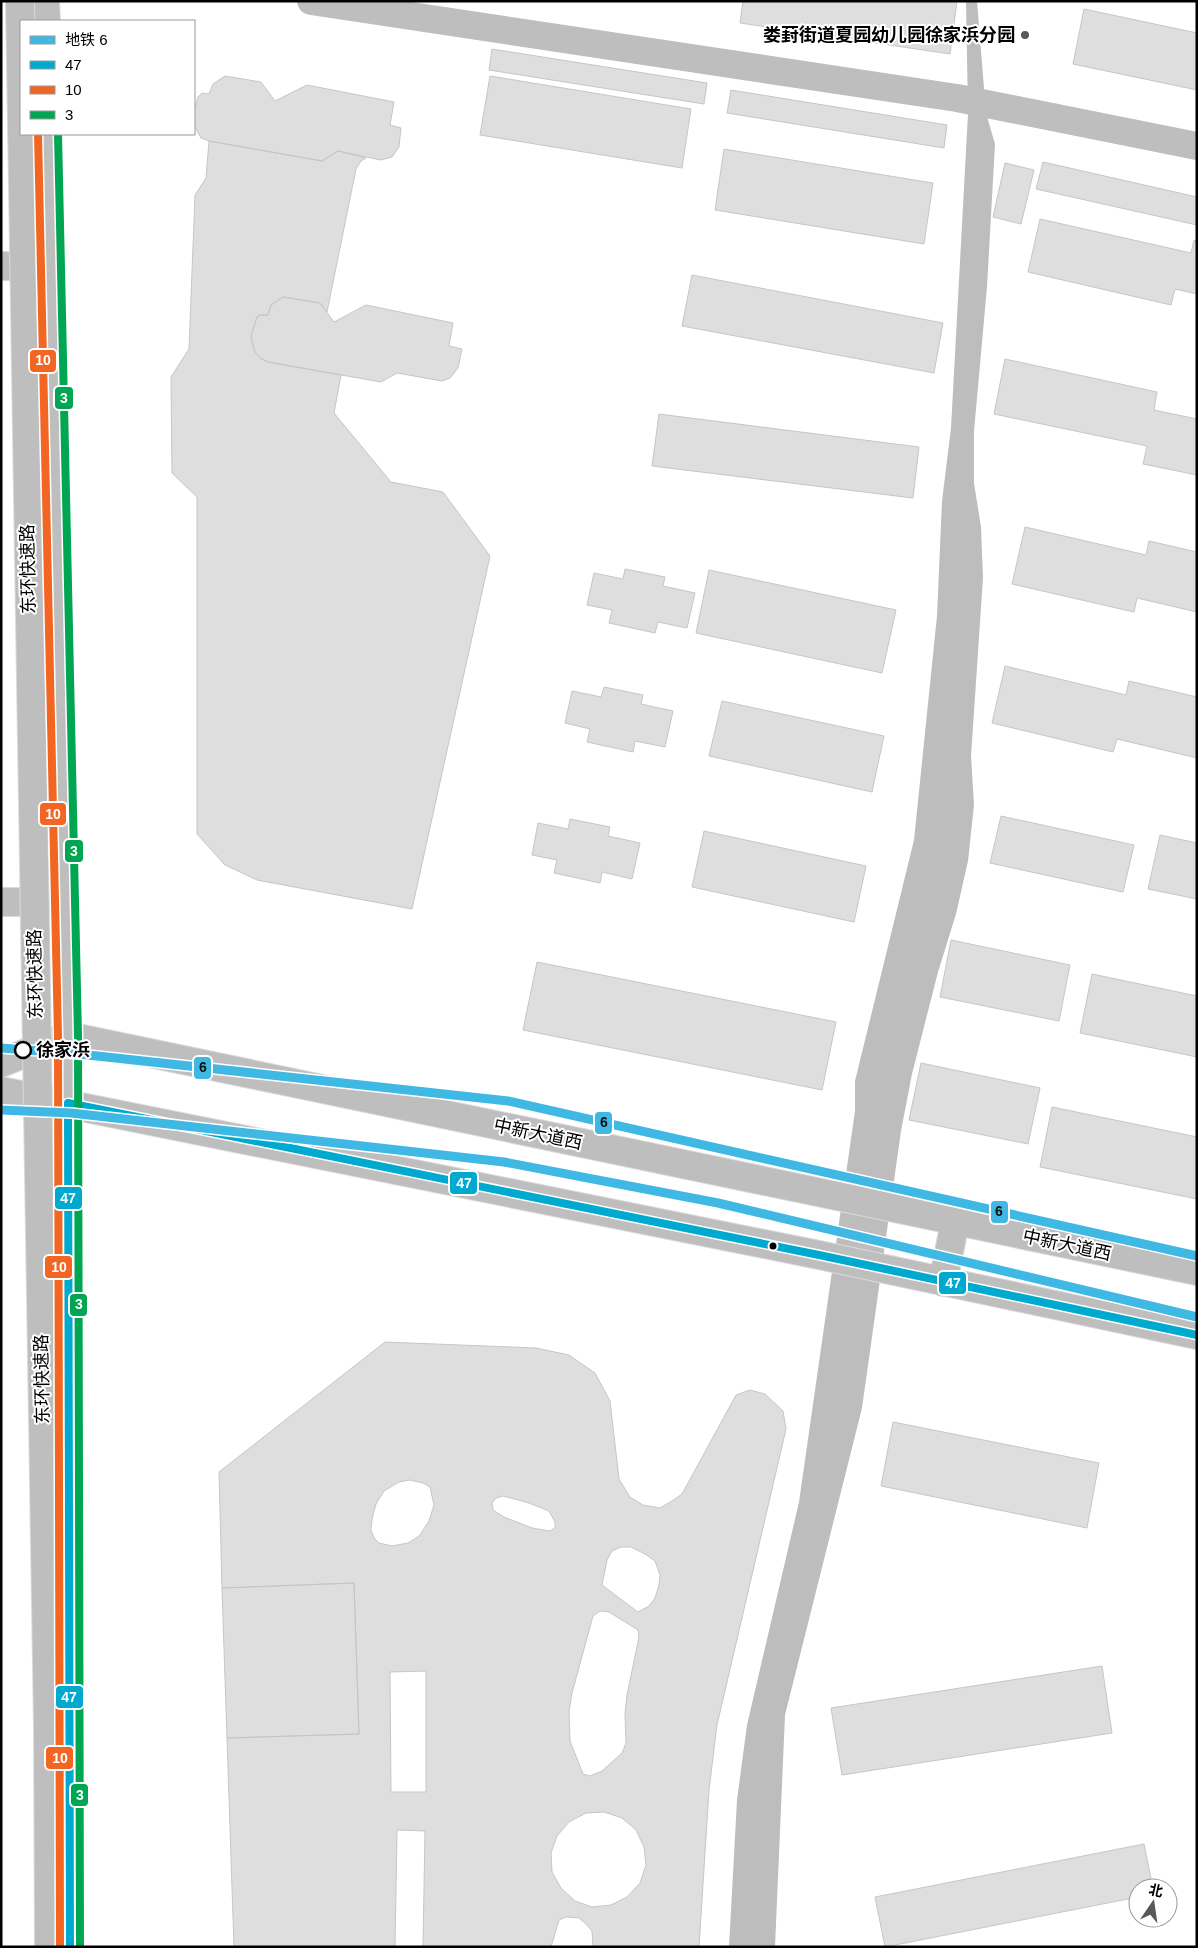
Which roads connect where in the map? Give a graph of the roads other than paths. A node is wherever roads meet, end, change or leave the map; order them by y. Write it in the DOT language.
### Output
graph roads {
  1 [pos="20,1"];
  2 [pos="45,1"];
  3 [pos="311,1"];
  4 [pos="20,20"];
  5 [pos="46,20"];
  6 [pos="22,135"];
  7 [pos="48,135"];
  8 [pos="1197,146"];
  9 [pos="1,266"];
  10 [pos="51,267"];
  11 [pos="1,902"];
  12 [pos="66,902"];
  13 [pos="68,1036"];
  14 [pos="1,1063"];
  15 [pos="1,1091"];
  16 [pos="68,1103"];
  17 [pos="955,1222"];
  18 [pos="1197,1271"];
  19 [pos="943,1282"];
  20 [pos="1197,1335"];
  21 [pos="49,1947"];
  22 [pos="70,1947"];
  1 -- 4 [label="main road, 东环快速路, bridge"];
  2 -- 5 [label="main road"];
  3 -- 8 [label="main road"];
  6 -- 21 [label="main road, 东环快速路, bridge"];
  7 -- 10 [label="main road"];
  9 -- 10 [label="main road"];
  10 -- 12 [label="main road"];
  11 -- 12 [label="main road"];
  12 -- 13 [label="main road"];
  13 -- 14 [label="main road"];
  13 -- 16 [label="main road"];
  13 -- 17 [label="main road, 中新大道西"];
  15 -- 16 [label="main road"];
  16 -- 19 [label="main road"];
  16 -- 22 [label="main road"];
  17 -- 18 [label="main road, 中新大道西"];
  17 -- 19 [label="main road"];
  19 -- 20 [label="main road"];
}
